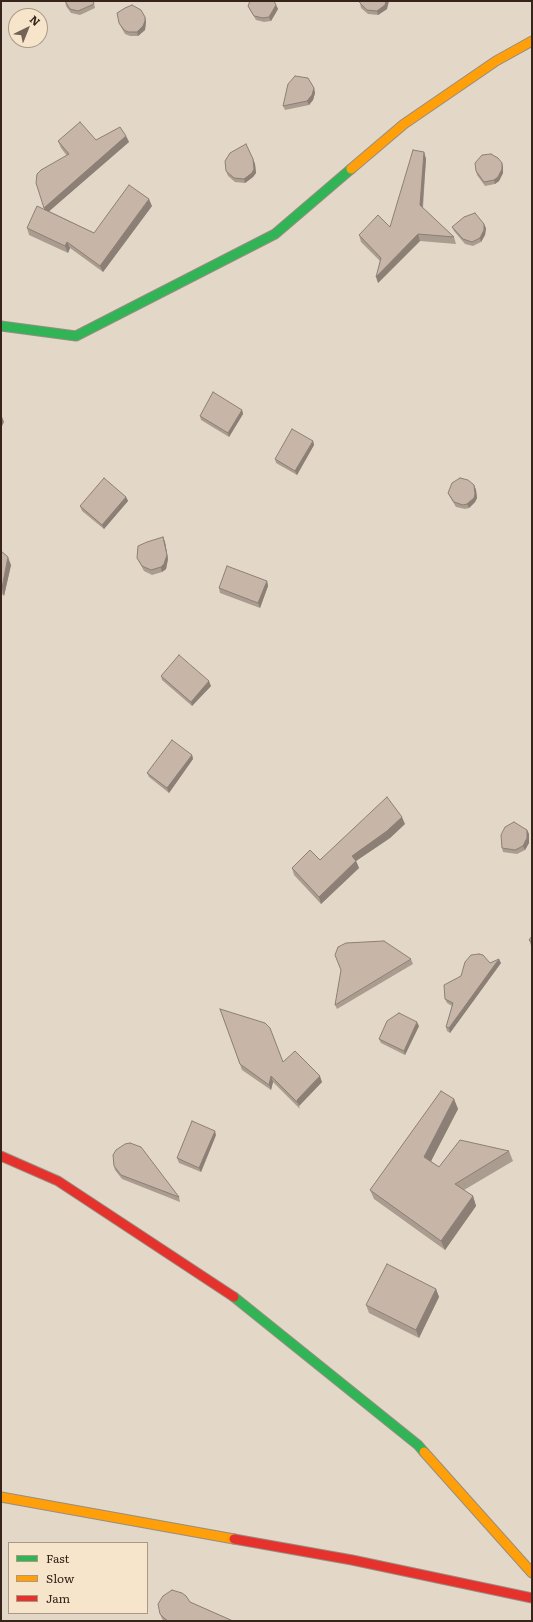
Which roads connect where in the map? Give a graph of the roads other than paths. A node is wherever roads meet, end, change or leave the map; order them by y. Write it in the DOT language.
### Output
graph roads {
  1 [pos="532,41"];
  2 [pos="1,326"];
  3 [pos="1,1156"];
  4 [pos="1,1497"];
  5 [pos="532,1573"];
  6 [pos="532,1598"];
  1 -- 2 [label="street"];
  3 -- 5 [label="street"];
  4 -- 6 [label="street"];
}
